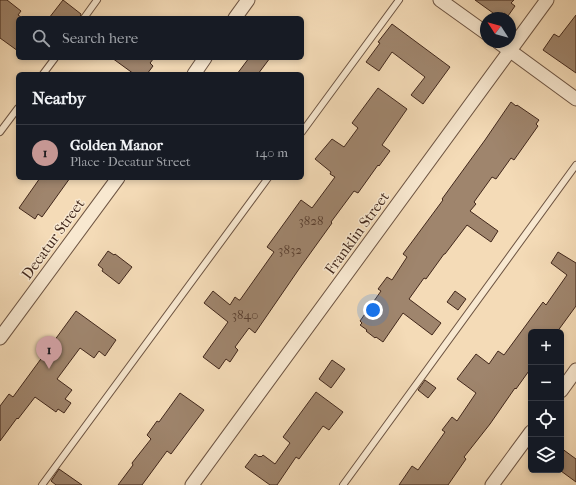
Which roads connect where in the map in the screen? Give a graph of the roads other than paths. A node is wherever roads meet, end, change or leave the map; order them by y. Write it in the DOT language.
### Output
graph roads {
  1 [pos="97,0"];
  2 [pos="248,0"];
  3 [pos="399,0"];
  4 [pos="440,0"];
  5 [pos="547,0"];
  6 [pos="85,16"];
  7 [pos="236,16"];
  8 [pos="480,29"];
  9 [pos="506,48"];
  10 [pos="510,51"];
  11 [pos="54,60"];
  12 [pos="204,60"];
  13 [pos="44,72"];
  14 [pos="196,72"];
  15 [pos="576,99"];
  16 [pos="16,111"];
  17 [pos="304,129"];
  18 [pos="0,132"];
  19 [pos="576,165"];
  20 [pos="117,180"];
  21 [pos="267,180"];
  22 [pos="0,338"];
  23 [pos="576,370"];
  24 [pos="564,387"];
  25 [pos="528,436"];
  26 [pos="42,485"];
  27 [pos="192,485"];
  28 [pos="343,485"];
  29 [pos="492,485"];
  1 -- 6 [label="lane"];
  2 -- 7 [label="street"];
  3 -- 17 [label="lane"];
  4 -- 8 [label="street"];
  5 -- 10 [label="street, Franklin Street"];
  9 -- 10 [label="street"];
  10 -- 15 [label="street"];
  10 -- 27 [label="street, Franklin Street"];
  11 -- 13 [label="lane"];
  12 -- 14 [label="street"];
  16 -- 18 [label="lane"];
  19 -- 28 [label="lane"];
  20 -- 22 [label="street, Decatur Street"];
  21 -- 26 [label="lane"];
  23 -- 24 [label="street"];
  25 -- 29 [label="street"];
}
